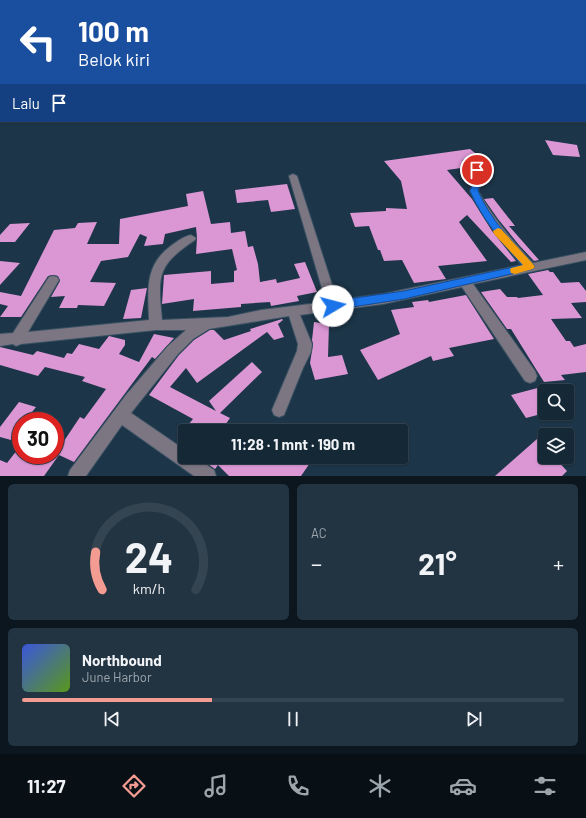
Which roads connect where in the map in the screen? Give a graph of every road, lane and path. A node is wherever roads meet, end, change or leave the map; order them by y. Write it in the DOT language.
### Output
graph roads {
  1 [pos="472,166"];
  2 [pos="293,176"];
  3 [pos="191,238"];
  4 [pos="586,256"];
  5 [pos="530,267"];
  6 [pos="53,280"];
  7 [pos="464,281"];
  8 [pos="333,306"];
  9 [pos="293,311"];
  10 [pos="207,324"];
  11 [pos="156,325"];
  12 [pos="0,340"];
  13 [pos="16,340"];
  14 [pos="530,376"];
  15 [pos="279,410"];
  16 [pos="120,415"];
  17 [pos="76,476"];
  18 [pos="208,476"];
  1 -- 5 [label="street"];
  2 -- 8 [label="street"];
  3 -- 11 [label="street"];
  4 -- 5 [label="street"];
  5 -- 7 [label="street"];
  6 -- 13 [label="street"];
  7 -- 8 [label="street"];
  7 -- 14 [label="street"];
  8 -- 9 [label="street"];
  9 -- 10 [label="street"];
  9 -- 15 [label="street"];
  10 -- 11 [label="street"];
  10 -- 16 [label="street"];
  11 -- 13 [label="street"];
  12 -- 13 [label="street"];
  16 -- 17 [label="street"];
  16 -- 18 [label="street"];
}
